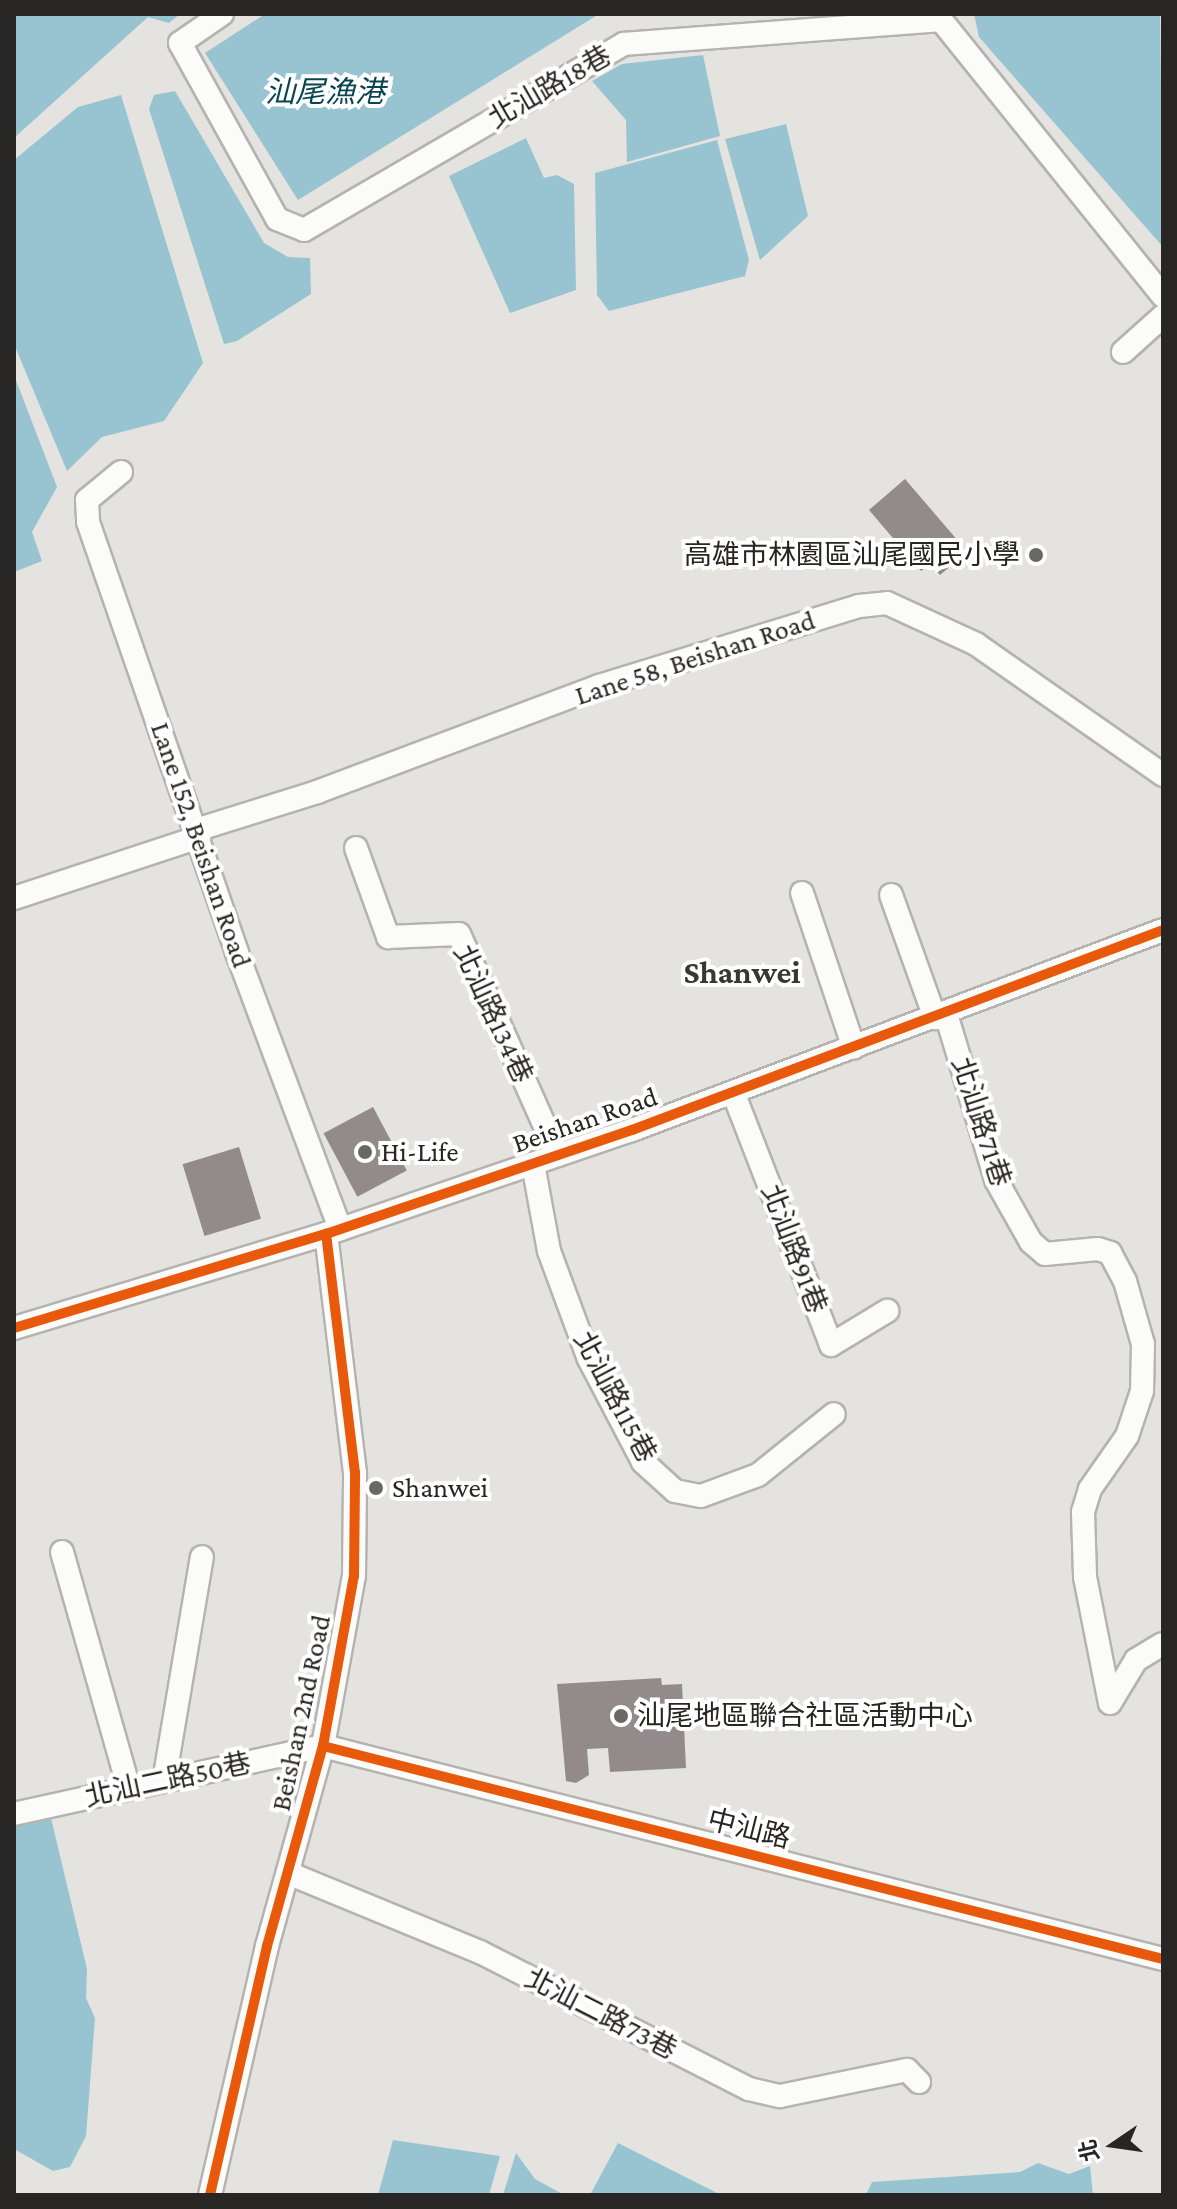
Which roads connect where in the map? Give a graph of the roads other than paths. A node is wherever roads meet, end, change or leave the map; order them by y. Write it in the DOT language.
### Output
graph roads {
  1 [pos="222,14"];
  2 [pos="1163,296"];
  3 [pos="1163,316"];
  4 [pos="1123,352"];
  5 [pos="121,472"];
  6 [pos="1163,775"];
  7 [pos="198,833"];
  8 [pos="356,848"];
  9 [pos="802,893"];
  10 [pos="891,895"];
  11 [pos="14,898"];
  12 [pos="1163,930"];
  13 [pos="941,1016"];
  14 [pos="854,1048"];
  15 [pos="733,1092"];
  16 [pos="558,1155"];
  17 [pos="533,1164"];
  18 [pos="333,1232"];
  19 [pos="887,1311"];
  20 [pos="14,1328"];
  21 [pos="834,1414"];
  22 [pos="62,1552"];
  23 [pos="202,1557"];
  24 [pos="1163,1644"];
  25 [pos="323,1746"];
  26 [pos="164,1781"];
  27 [pos="129,1788"];
  28 [pos="14,1814"];
  29 [pos="288,1873"];
  30 [pos="1163,1959"];
  31 [pos="919,2082"];
  32 [pos="210,2195"];
  1 -- 2 [label="street, 北汕路18巷"];
  3 -- 4 [label="street"];
  5 -- 7 [label="street, Lane 152, Beishan Road"];
  6 -- 7 [label="street, Lane 58, Beishan Road"];
  7 -- 11 [label="street, Lane 58, Beishan Road"];
  7 -- 18 [label="street, Lane 152, Beishan Road"];
  8 -- 16 [label="street, 北汕路134巷"];
  9 -- 14 [label="street"];
  10 -- 13 [label="street"];
  12 -- 13 [label="street, Beishan Road"];
  13 -- 14 [label="street, Beishan Road"];
  13 -- 24 [label="street, 北汕路71巷"];
  14 -- 15 [label="street, Beishan Road"];
  15 -- 16 [label="street, Beishan Road"];
  15 -- 19 [label="street, 北汕路91巷"];
  16 -- 17 [label="street, Beishan Road"];
  17 -- 18 [label="street, Beishan Road"];
  17 -- 21 [label="street, 北汕路115巷"];
  18 -- 20 [label="street, Beishan Road"];
  18 -- 25 [label="street, Beishan 2nd Road"];
  22 -- 27 [label="street"];
  23 -- 26 [label="street"];
  25 -- 26 [label="street, 北汕二路50巷"];
  25 -- 29 [label="street, Beishan 2nd Road"];
  25 -- 30 [label="street, 中汕路"];
  26 -- 27 [label="street, 北汕二路50巷"];
  27 -- 28 [label="street, 北汕二路50巷"];
  29 -- 31 [label="street, 北汕二路73巷"];
  29 -- 32 [label="street, Beishan 2nd Road"];
}
